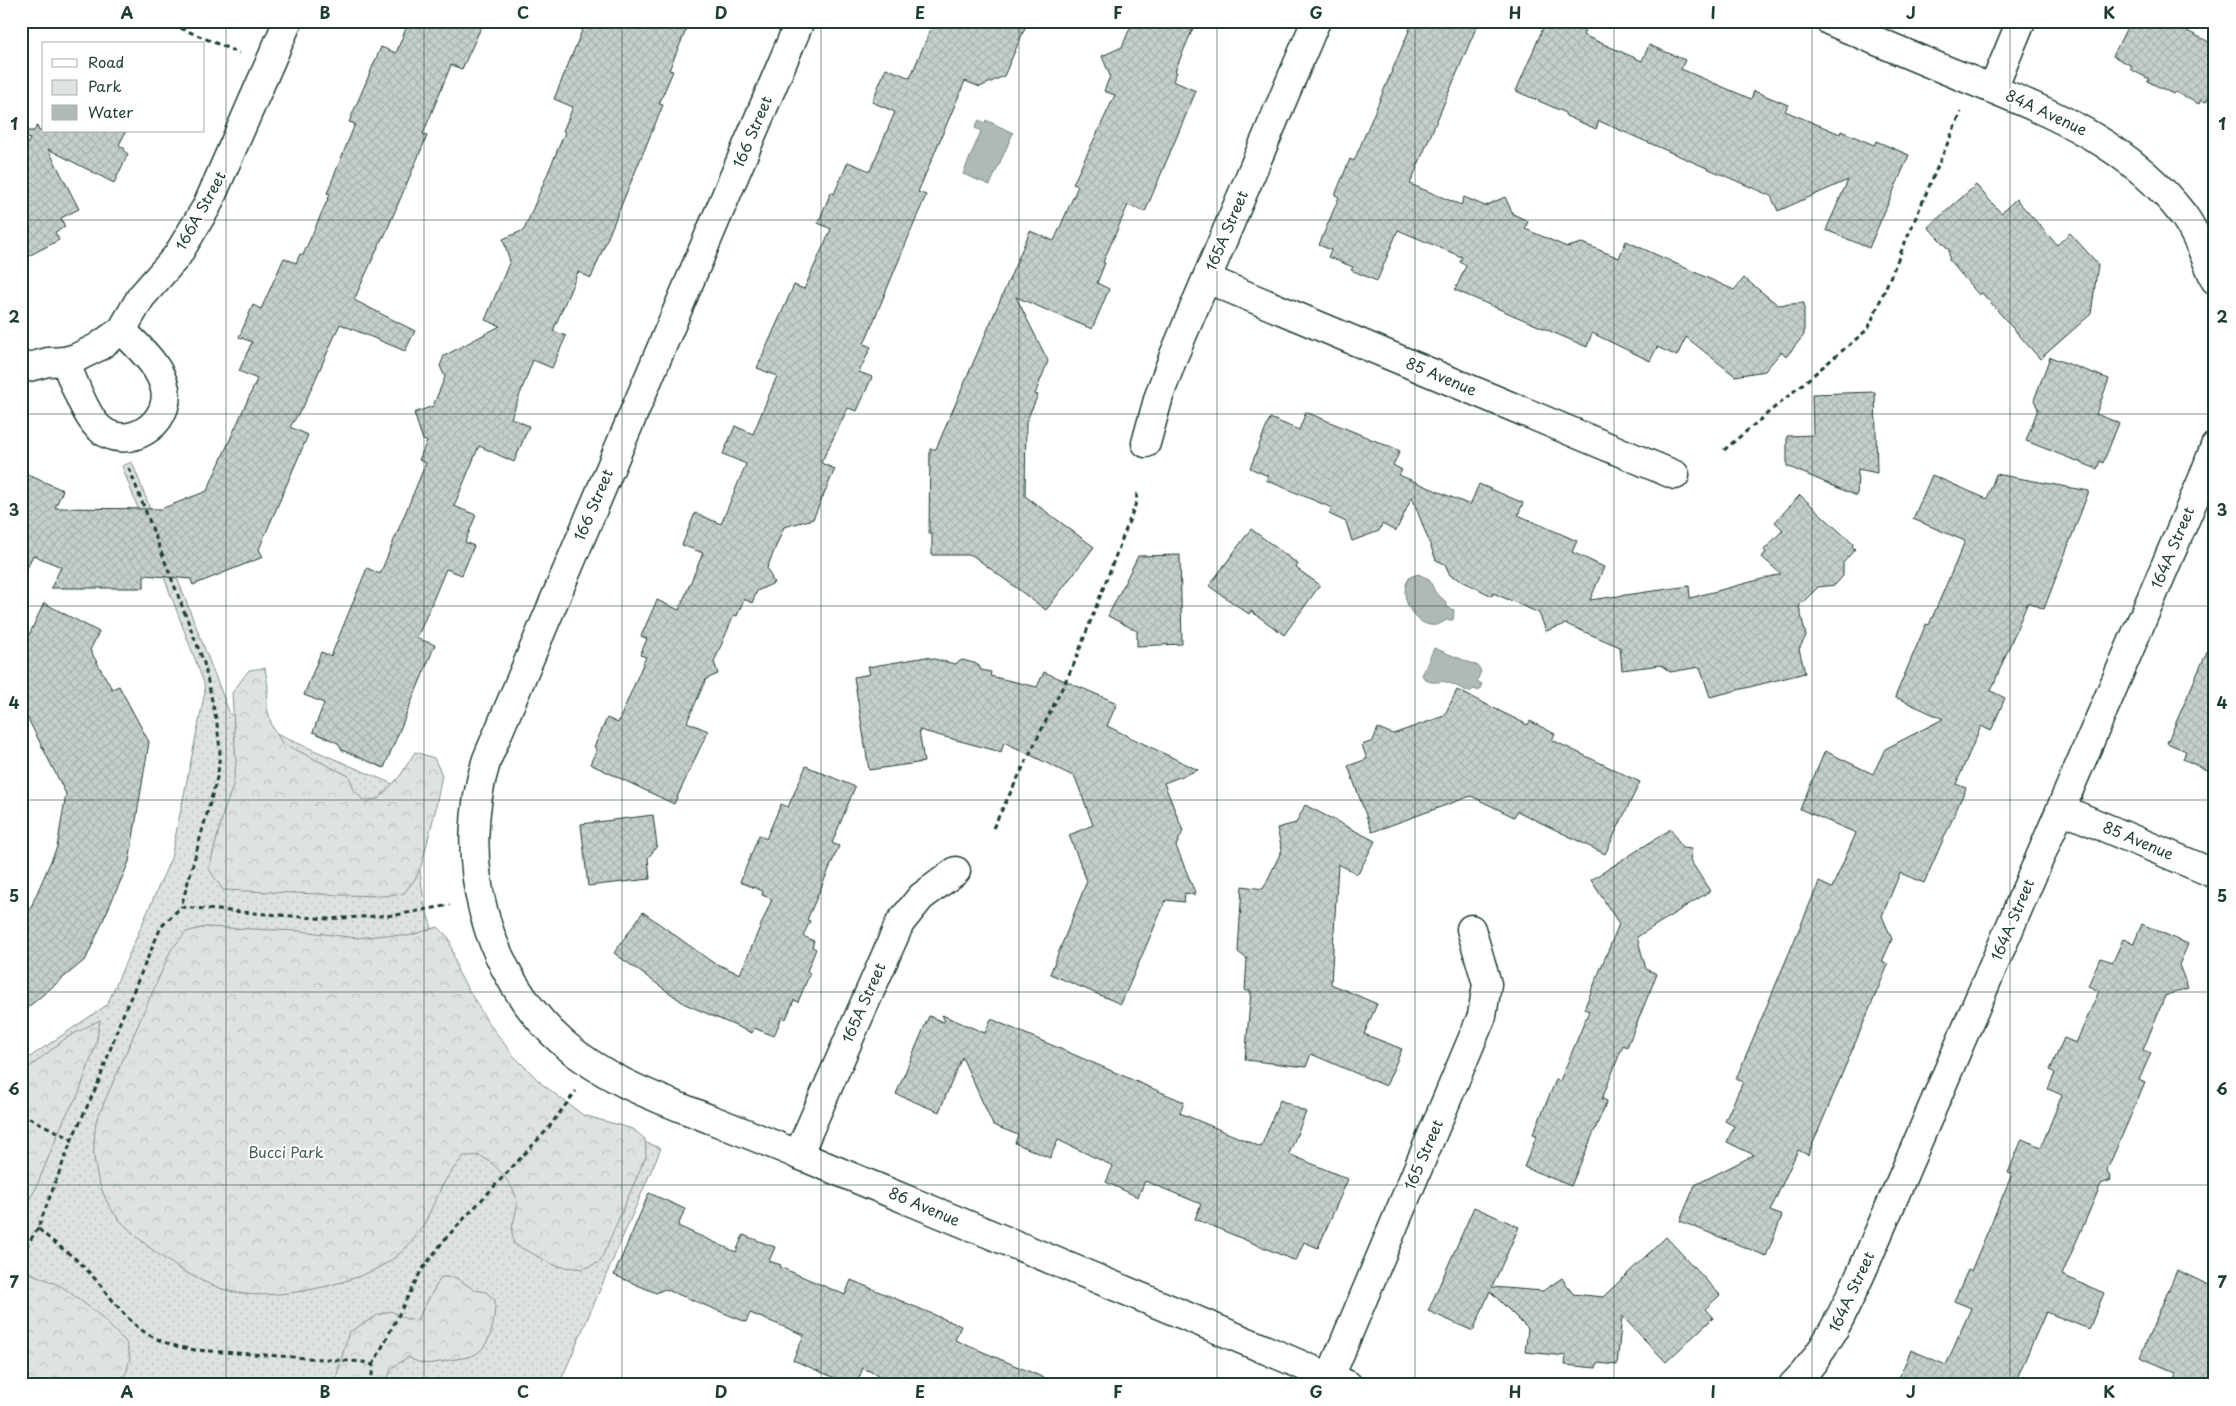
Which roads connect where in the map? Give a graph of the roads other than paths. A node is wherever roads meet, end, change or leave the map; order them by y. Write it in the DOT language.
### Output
graph roads {
  1 [pos="288,21"];
  2 [pos="800,21"];
  3 [pos="1316,21"];
  4 [pos="1830,21"];
  5 [pos="2022,21"];
  6 [pos="1993,89"];
  7 [pos="2213,268"];
  8 [pos="1207,279"];
  9 [pos="122,330"];
  10 [pos="65,361"];
  11 [pos="21,370"];
  12 [pos="1146,443"];
  13 [pos="2215,446"];
  14 [pos="1675,475"];
  15 [pos="2061,809"];
  16 [pos="956,871"];
  17 [pos="2215,874"];
  18 [pos="1471,929"];
  19 [pos="523,997"];
  20 [pos="798,1155"];
  21 [pos="1339,1381"];
  22 [pos="1793,1385"];
  1 -- 9 [label="street, 166A Street"];
  2 -- 19 [label="street, 166 Street"];
  3 -- 8 [label="street, 165A Street"];
  4 -- 6 [label="street, 84A Avenue"];
  5 -- 6 [label="street"];
  6 -- 7 [label="street, 84A Avenue"];
  8 -- 12 [label="street, 165A Street"];
  8 -- 14 [label="street, 85 Avenue"];
  9 -- 10 [label="street, 166A Street"];
  9 -- 10 [label="street"];
  10 -- 11 [label="street, 166A Street"];
  13 -- 15 [label="street, 164A Street"];
  15 -- 17 [label="street, 85 Avenue"];
  15 -- 22 [label="street, 164A Street"];
  16 -- 20 [label="street, 165A Street"];
  18 -- 21 [label="street, 165 Street"];
  19 -- 20 [label="street, 86 Avenue"];
  20 -- 21 [label="street, 86 Avenue"];
}
